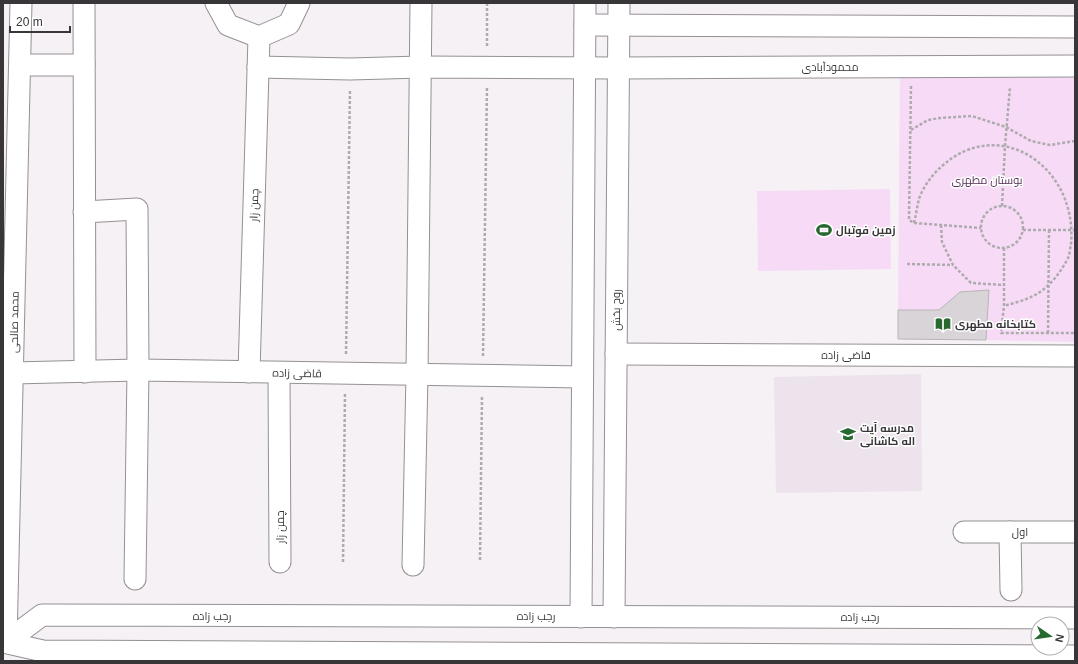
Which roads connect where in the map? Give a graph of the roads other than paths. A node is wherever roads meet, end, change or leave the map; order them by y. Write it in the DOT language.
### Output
graph roads {
  1 [pos="84,3"];
  2 [pos="216,3"];
  3 [pos="299,3"];
  4 [pos="422,3"];
  5 [pos="585,3"];
  6 [pos="619,3"];
  7 [pos="15,8"];
  8 [pos="585,25"];
  9 [pos="619,25"];
  10 [pos="1075,27"];
  11 [pos="259,37"];
  12 [pos="20,65"];
  13 [pos="84,65"];
  14 [pos="421,66"];
  15 [pos="1075,66"];
  16 [pos="258,67"];
  17 [pos="585,68"];
  18 [pos="618,68"];
  19 [pos="84,212"];
  20 [pos="616,354"];
  21 [pos="1075,356"];
  22 [pos="138,370"];
  23 [pos="85,372"];
  24 [pos="249,372"];
  25 [pos="279,372"];
  26 [pos="13,373"];
  27 [pos="417,374"];
  28 [pos="582,377"];
  29 [pos="964,532"];
  30 [pos="1010,532"];
  31 [pos="1075,532"];
  32 [pos="280,562"];
  33 [pos="414,566"];
  34 [pos="135,579"];
  35 [pos="1011,590"];
  36 [pos="581,617"];
  37 [pos="614,617"];
  38 [pos="1075,618"];
  39 [pos="5,642"];
  40 [pos="1075,656"];
  41 [pos="896,658"];
  1 -- 13 [label="street"];
  2 -- 11 [label="street"];
  3 -- 11 [label="street"];
  4 -- 14 [label="street"];
  5 -- 8 [label="street"];
  6 -- 9 [label="street, روح بخش"];
  7 -- 12 [label="street, محمد صالحی"];
  8 -- 9 [label="street"];
  8 -- 17 [label="street"];
  9 -- 10 [label="street"];
  9 -- 18 [label="street, روح بخش"];
  11 -- 16 [label="street, چمن زار"];
  12 -- 13 [label="street"];
  12 -- 26 [label="street, محمد صالحی"];
  13 -- 19 [label="street"];
  14 -- 16 [label="street, محمودآبادی"];
  14 -- 17 [label="street, محمودآبادی"];
  14 -- 27 [label="street"];
  15 -- 18 [label="street, محمودآبادی"];
  16 -- 24 [label="street, چمن زار"];
  17 -- 18 [label="street, محمودآبادی"];
  17 -- 28 [label="street"];
  18 -- 20 [label="street, روح بخش"];
  19 -- 22 [label="street"];
  19 -- 23 [label="street"];
  20 -- 21 [label="street, قاضی زاده"];
  20 -- 37 [label="street, روح بخش"];
  22 -- 23 [label="street, قاضی زاده"];
  22 -- 24 [label="street, قاضی زاده"];
  22 -- 34 [label="street"];
  23 -- 26 [label="street, قاضی زاده"];
  24 -- 25 [label="street, قاضی زاده"];
  25 -- 27 [label="street, قاضی زاده"];
  25 -- 32 [label="street, چمن زار"];
  26 -- 39 [label="street, محمد صالحی"];
  27 -- 28 [label="street, قاضی زاده"];
  27 -- 33 [label="street"];
  28 -- 36 [label="street"];
  29 -- 30 [label="street, اول"];
  30 -- 31 [label="street, اول"];
  30 -- 35 [label="street"];
  36 -- 37 [label="street, رجب زاده"];
  36 -- 39 [label="street, رجب زاده"];
  37 -- 38 [label="street, رجب زاده"];
  39 -- 41 [label="street"];
  40 -- 41 [label="street"];
}
